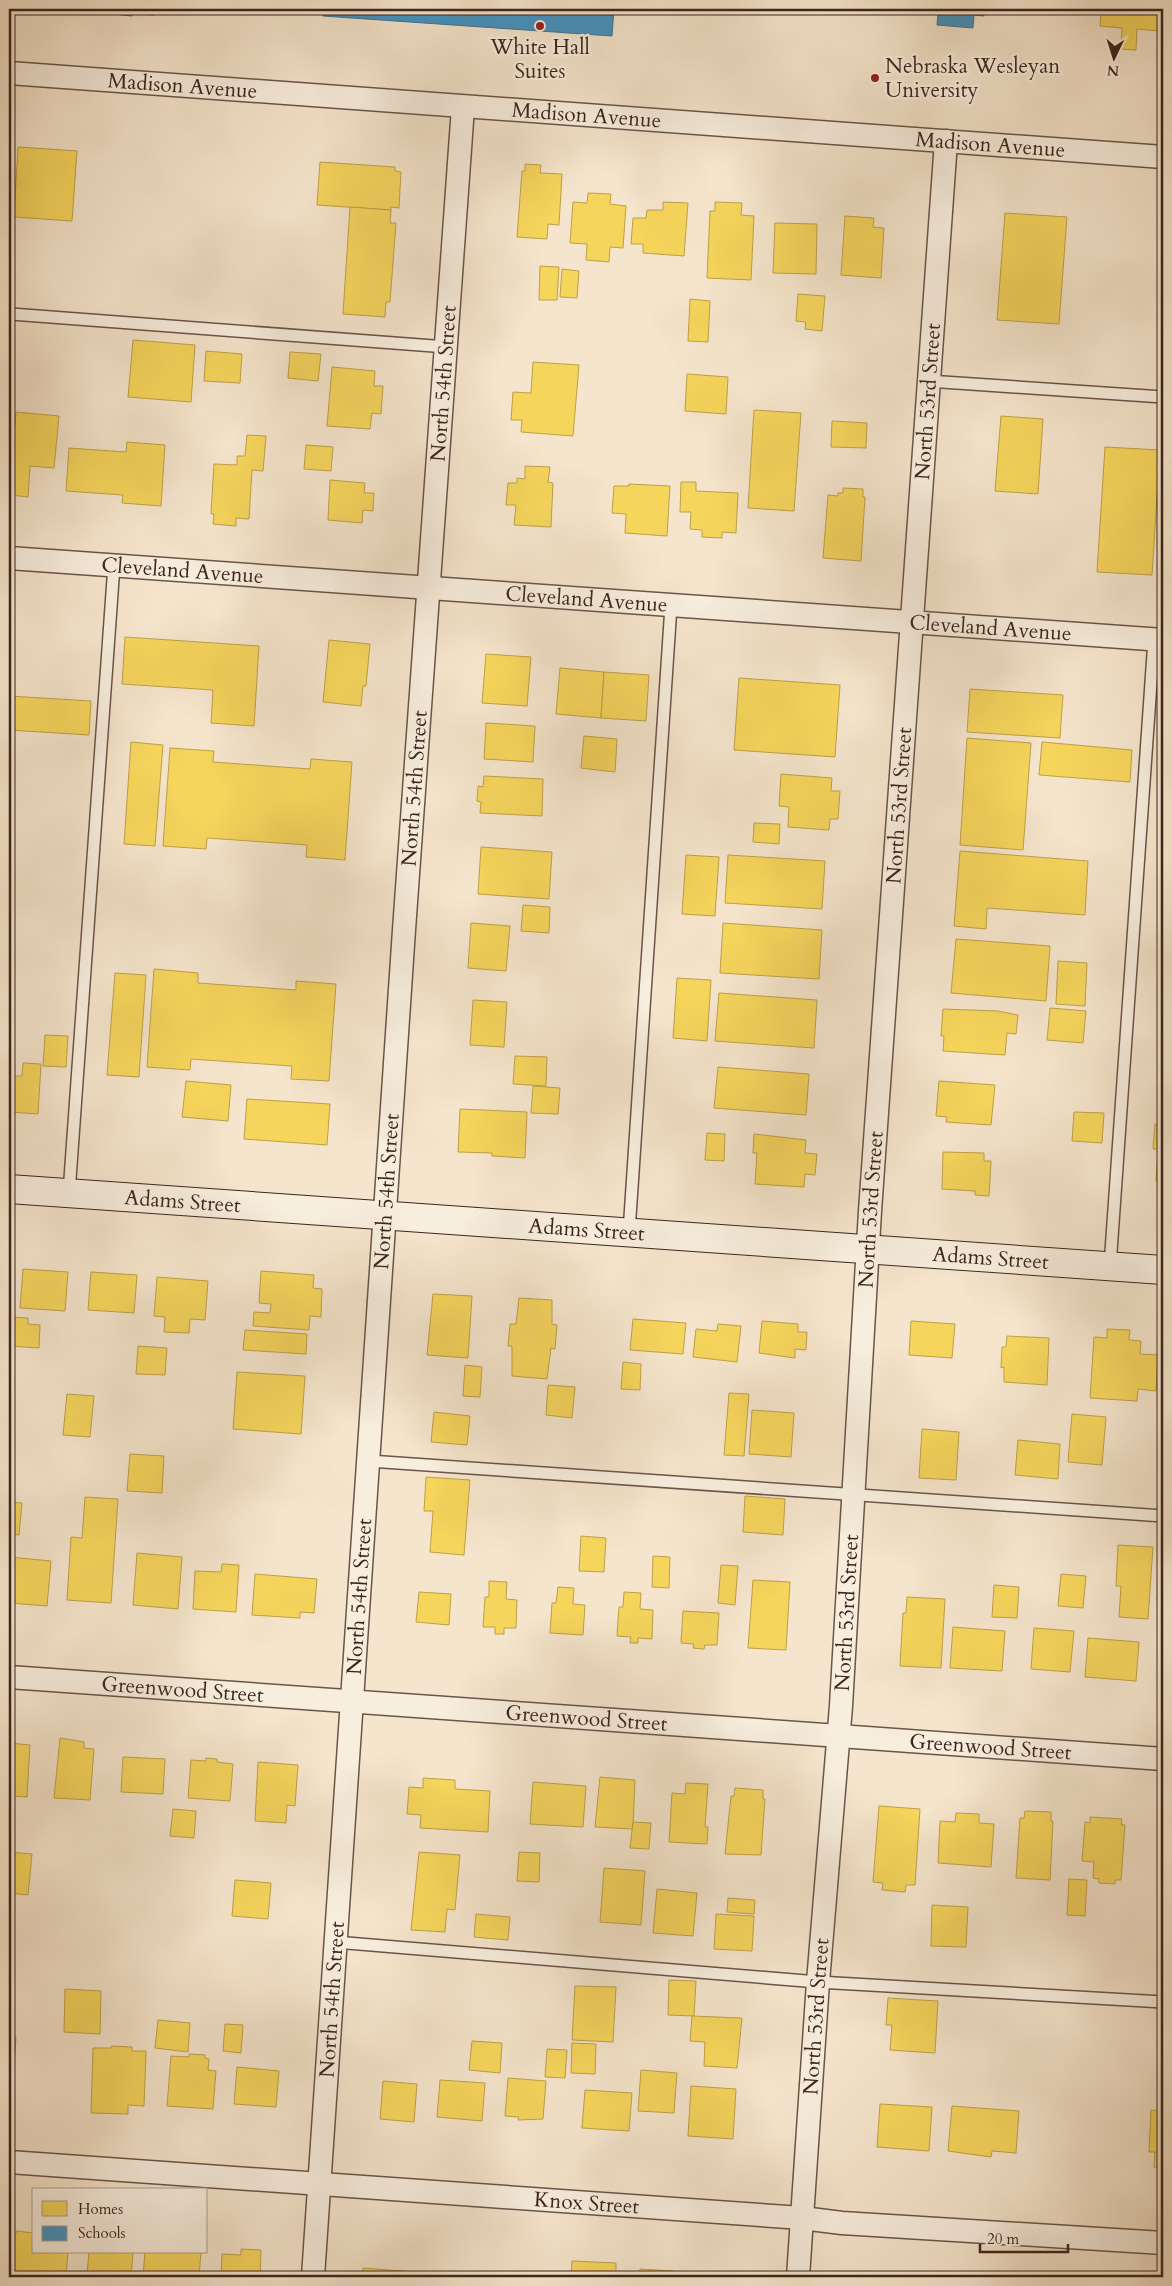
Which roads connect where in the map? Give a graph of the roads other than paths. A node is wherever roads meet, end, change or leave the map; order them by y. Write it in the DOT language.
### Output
graph roads {
  1 [pos="9,73"];
  2 [pos="463,107"];
  3 [pos="946,141"];
  4 [pos="1163,156"];
  5 [pos="10,314"];
  6 [pos="447,347"];
  7 [pos="928,381"];
  8 [pos="1163,398"];
  9 [pos="9,558"];
  10 [pos="114,565"];
  11 [pos="429,588"];
  12 [pos="671,606"];
  13 [pos="911,621"];
  14 [pos="1158,640"];
  15 [pos="9,1189"];
  16 [pos="69,1192"];
  17 [pos="386,1215"];
  18 [pos="629,1232"];
  19 [pos="867,1249"];
  20 [pos="1110,1266"];
  21 [pos="1163,1270"];
  22 [pos="369,1461"];
  23 [pos="853,1494"];
  24 [pos="1163,1516"];
  25 [pos="9,1677"];
  26 [pos="353,1701"];
  27 [pos="837,1735"];
  28 [pos="1163,1759"];
  29 [pos="335,1942"];
  30 [pos="818,1982"];
  31 [pos="1163,2002"];
  32 [pos="9,2162"];
  33 [pos="320,2184"];
  34 [pos="802,2218"];
  35 [pos="1163,2243"];
  36 [pos="313,2277"];
  37 [pos="798,2277"];
  1 -- 2 [label="street, Madison Avenue"];
  2 -- 3 [label="street, Madison Avenue"];
  2 -- 6 [label="street, North 54th Street"];
  3 -- 4 [label="street, Madison Avenue"];
  3 -- 7 [label="street, North 53rd Street"];
  5 -- 6 [label="lane"];
  6 -- 11 [label="street, North 54th Street"];
  7 -- 8 [label="lane"];
  7 -- 13 [label="street, North 53rd Street"];
  9 -- 10 [label="street, Cleveland Avenue"];
  10 -- 11 [label="street, Cleveland Avenue"];
  10 -- 16 [label="lane"];
  11 -- 12 [label="street, Cleveland Avenue"];
  11 -- 17 [label="street, North 54th Street"];
  12 -- 13 [label="street, Cleveland Avenue"];
  12 -- 18 [label="lane"];
  13 -- 14 [label="street, Cleveland Avenue"];
  13 -- 19 [label="street, North 53rd Street"];
  14 -- 20 [label="lane"];
  15 -- 16 [label="main road, Adams Street"];
  16 -- 17 [label="main road, Adams Street"];
  17 -- 18 [label="main road, Adams Street"];
  17 -- 22 [label="street, North 54th Street"];
  18 -- 19 [label="main road, Adams Street"];
  19 -- 20 [label="main road, Adams Street"];
  19 -- 23 [label="street, North 53rd Street"];
  20 -- 21 [label="main road, Adams Street"];
  22 -- 23 [label="lane"];
  22 -- 26 [label="street, North 54th Street"];
  23 -- 24 [label="lane"];
  23 -- 27 [label="street, North 53rd Street"];
  25 -- 26 [label="street, Greenwood Street"];
  26 -- 27 [label="street, Greenwood Street"];
  26 -- 29 [label="street, North 54th Street"];
  27 -- 28 [label="street, Greenwood Street"];
  27 -- 30 [label="street, North 53rd Street"];
  29 -- 30 [label="lane"];
  29 -- 33 [label="street, North 54th Street"];
  30 -- 31 [label="lane"];
  30 -- 34 [label="street, North 53rd Street"];
  32 -- 33 [label="street, Knox Street"];
  33 -- 34 [label="street, Knox Street"];
  33 -- 36 [label="street, North 54th Street"];
  34 -- 35 [label="street, Knox Street"];
  34 -- 37 [label="street, North 53rd Street"];
}
